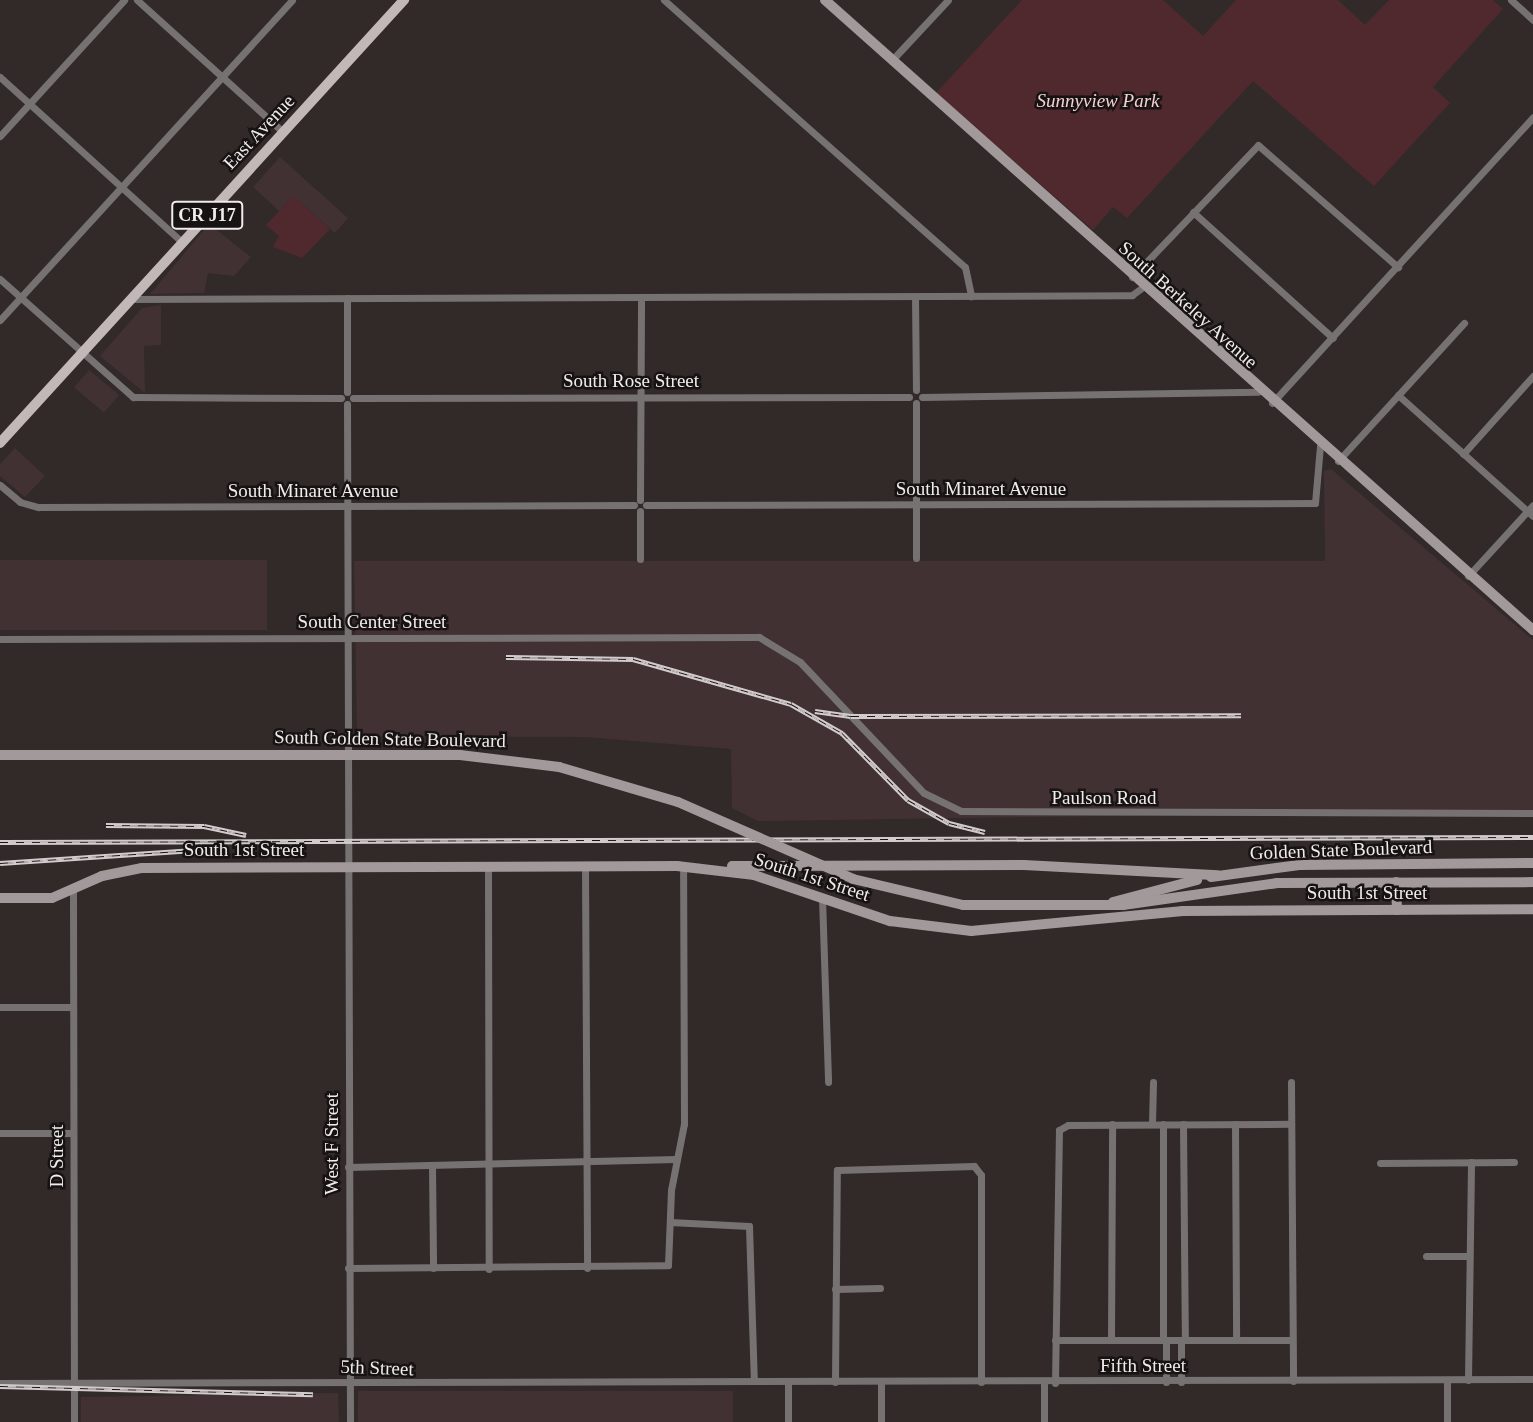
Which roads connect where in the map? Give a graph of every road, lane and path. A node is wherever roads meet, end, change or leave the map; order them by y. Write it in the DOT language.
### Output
graph roads {
  1 [pos="124,0"];
  2 [pos="137,0"];
  3 [pos="292,0"];
  4 [pos="404,0"];
  5 [pos="664,0"];
  6 [pos="825,0"];
  7 [pos="948,0"];
  8 [pos="1512,0"];
  9 [pos="1533,20"];
  10 [pos="892,60"];
  11 [pos="222,76"];
  12 [pos="0,77"];
  13 [pos="30,104"];
  14 [pos="1533,117"];
  15 [pos="283,132"];
  16 [pos="0,136"];
  17 [pos="121,187"];
  18 [pos="1192,212"];
  19 [pos="182,242"];
  20 [pos="1398,267"];
  21 [pos="1132,278"];
  22 [pos="0,279"];
  23 [pos="1143,288"];
  24 [pos="915,296"];
  25 [pos="971,296"];
  26 [pos="21,298"];
  27 [pos="347,298"];
  28 [pos="131,299"];
  29 [pos="640,299"];
  30 [pos="0,320"];
  31 [pos="1464,323"];
  32 [pos="1334,338"];
  33 [pos="82,353"];
  34 [pos="1533,376"];
  35 [pos="1258,392"];
  36 [pos="1398,395"];
  37 [pos="640,397"];
  38 [pos="347,398"];
  39 [pos="916,399"];
  40 [pos="1272,404"];
  41 [pos="0,443"];
  42 [pos="1320,446"];
  43 [pos="1463,454"];
  44 [pos="1338,461"];
  45 [pos="0,485"];
  46 [pos="640,505"];
  47 [pos="916,505"];
  48 [pos="347,506"];
  49 [pos="1531,511"];
  50 [pos="916,558"];
  51 [pos="640,559"];
  52 [pos="1467,577"];
  53 [pos="1533,630"];
  54 [pos="745,635"];
  55 [pos="348,637"];
  56 [pos="0,639"];
  57 [pos="348,754"];
  58 [pos="0,755"];
  59 [pos="1533,813"];
  60 [pos="1533,863"];
  61 [pos="800,865"];
  62 [pos="347,866"];
  63 [pos="586,866"];
  64 [pos="684,866"];
  65 [pos="488,867"];
  66 [pos="708,867"];
  67 [pos="1217,875"];
  68 [pos="1396,882"];
  69 [pos="1533,882"];
  70 [pos="790,886"];
  71 [pos="73,890"];
  72 [pos="0,898"];
  73 [pos="822,898"];
  74 [pos="1113,902"];
  75 [pos="963,905"];
  76 [pos="1533,909"];
  77 [pos="1397,910"];
  78 [pos="0,1007"];
  79 [pos="71,1007"];
  80 [pos="828,1082"];
  81 [pos="1153,1082"];
  82 [pos="1291,1082"];
  83 [pos="1152,1124"];
  84 [pos="1163,1124"];
  85 [pos="1183,1124"];
  86 [pos="1235,1124"];
  87 [pos="1291,1124"];
  88 [pos="1112,1125"];
  89 [pos="0,1133"];
  90 [pos="73,1133"];
  91 [pos="587,1159"];
  92 [pos="677,1159"];
  93 [pos="489,1160"];
  94 [pos="1471,1162"];
  95 [pos="1514,1162"];
  96 [pos="1380,1163"];
  97 [pos="432,1164"];
  98 [pos="348,1167"];
  99 [pos="670,1222"];
  100 [pos="1426,1256"];
  101 [pos="1469,1256"];
  102 [pos="348,1268"];
  103 [pos="433,1268"];
  104 [pos="587,1268"];
  105 [pos="489,1269"];
  106 [pos="880,1288"];
  107 [pos="835,1289"];
  108 [pos="1111,1339"];
  109 [pos="1055,1340"];
  110 [pos="1164,1340"];
  111 [pos="1183,1340"];
  112 [pos="1236,1340"];
  113 [pos="1293,1340"];
  114 [pos="1166,1356"];
  115 [pos="1181,1356"];
  116 [pos="1533,1379"];
  117 [pos="1447,1380"];
  118 [pos="1468,1380"];
  119 [pos="754,1381"];
  120 [pos="1293,1381"];
  121 [pos="788,1382"];
  122 [pos="835,1382"];
  123 [pos="881,1382"];
  124 [pos="981,1382"];
  125 [pos="1166,1382"];
  126 [pos="1181,1382"];
  127 [pos="0,1383"];
  128 [pos="74,1383"];
  129 [pos="1044,1383"];
  130 [pos="1055,1383"];
  131 [pos="349,1384"];
  132 [pos="74,1422"];
  133 [pos="350,1422"];
  134 [pos="788,1422"];
  135 [pos="881,1422"];
  136 [pos="1044,1422"];
  137 [pos="1447,1422"];
  1 -- 13 [label="street"];
  2 -- 11 [label="street"];
  3 -- 11 [label="street"];
  4 -- 15 [label="main road, East Avenue / CR J17"];
  5 -- 25 [label="street"];
  6 -- 10 [label="main road, South Berkeley Avenue"];
  7 -- 10 [label="street"];
  8 -- 9 [label="street"];
  10 -- 21 [label="main road, South Berkeley Avenue"];
  11 -- 15 [label="street"];
  11 -- 17 [label="street"];
  12 -- 13 [label="street"];
  13 -- 16 [label="street"];
  13 -- 17 [label="street"];
  14 -- 20 [label="street"];
  15 -- 19 [label="main road, East Avenue / CR J17"];
  17 -- 19 [label="street"];
  17 -- 26 [label="street"];
  18 -- 20 [label="street"];
  18 -- 21 [label="street"];
  18 -- 32 [label="street"];
  19 -- 28 [label="main road, East Avenue / CR J17"];
  20 -- 32 [label="street"];
  21 -- 23 [label="main road, South Berkeley Avenue"];
  22 -- 26 [label="street, South Rose Street"];
  23 -- 25 [label="street"];
  23 -- 35 [label="main road, South Berkeley Avenue"];
  24 -- 25 [label="street"];
  24 -- 29 [label="street"];
  24 -- 39 [label="street"];
  26 -- 30 [label="street"];
  26 -- 33 [label="street, South Rose Street"];
  27 -- 28 [label="street"];
  27 -- 29 [label="street"];
  27 -- 38 [label="street, West F Street"];
  28 -- 33 [label="main road, East Avenue / CR J17"];
  29 -- 37 [label="street"];
  31 -- 36 [label="street"];
  32 -- 40 [label="street"];
  33 -- 38 [label="street, South Rose Street"];
  33 -- 41 [label="main road, East Avenue / CR J17"];
  34 -- 43 [label="street"];
  35 -- 39 [label="street, South Rose Street"];
  35 -- 40 [label="main road, South Berkeley Avenue"];
  36 -- 43 [label="street"];
  36 -- 44 [label="street"];
  37 -- 38 [label="street, South Rose Street"];
  37 -- 39 [label="street, South Rose Street"];
  37 -- 46 [label="street"];
  38 -- 48 [label="street, West F Street"];
  39 -- 47 [label="street"];
  40 -- 42 [label="main road, South Berkeley Avenue"];
  42 -- 44 [label="main road, South Berkeley Avenue"];
  42 -- 47 [label="street, South Minaret Avenue"];
  43 -- 49 [label="street"];
  44 -- 52 [label="main road, South Berkeley Avenue"];
  45 -- 48 [label="street, South Minaret Avenue"];
  46 -- 47 [label="street, South Minaret Avenue"];
  46 -- 48 [label="street, South Minaret Avenue"];
  46 -- 51 [label="street"];
  47 -- 50 [label="street"];
  48 -- 55 [label="street, West F Street"];
  49 -- 52 [label="street"];
  52 -- 53 [label="main road, South Berkeley Avenue"];
  54 -- 55 [label="street, South Center Street"];
  54 -- 59 [label="street, Paulson Road"];
  55 -- 56 [label="street, South Center Street"];
  55 -- 57 [label="street, West F Street"];
  57 -- 58 [label="main road, South Golden State Boulevard"];
  57 -- 62 [label="street, West F Street"];
  57 -- 75 [label="main road, South Golden State Boulevard, bridge"];
  60 -- 67 [label="main road, Golden State Boulevard"];
  61 -- 66 [label="main road"];
  61 -- 67 [label="main road"];
  61 -- 70 [label="main road"];
  62 -- 65 [label="main road, South 1st Street"];
  62 -- 71 [label="main road, South 1st Street"];
  62 -- 98 [label="street, West F Street"];
  63 -- 64 [label="main road, South 1st Street"];
  63 -- 65 [label="main road, South 1st Street"];
  63 -- 91 [label="street"];
  64 -- 66 [label="main road, South 1st Street"];
  64 -- 92 [label="street"];
  65 -- 93 [label="street"];
  66 -- 70 [label="main road, South 1st Street"];
  67 -- 74 [label="main road, Golden State Boulevard"];
  68 -- 69 [label="main road, Golden State Boulevard"];
  68 -- 74 [label="main road, Golden State Boulevard"];
  68 -- 77 [label="main road"];
  70 -- 73 [label="main road, South 1st Street"];
  71 -- 72 [label="main road, South 1st Street"];
  71 -- 79 [label="street, D Street"];
  73 -- 77 [label="main road, South 1st Street"];
  73 -- 80 [label="street"];
  74 -- 75 [label="main road, Golden State Boulevard"];
  76 -- 77 [label="main road, South 1st Street"];
  78 -- 79 [label="street"];
  79 -- 90 [label="street, D Street"];
  81 -- 83 [label="street"];
  82 -- 87 [label="street"];
  83 -- 84 [label="street"];
  83 -- 88 [label="street"];
  84 -- 85 [label="street"];
  84 -- 110 [label="street"];
  85 -- 86 [label="street"];
  85 -- 111 [label="street"];
  86 -- 87 [label="street"];
  86 -- 112 [label="street"];
  87 -- 113 [label="street"];
  88 -- 108 [label="street"];
  88 -- 109 [label="street"];
  89 -- 90 [label="street"];
  90 -- 128 [label="street, D Street"];
  91 -- 92 [label="street"];
  91 -- 93 [label="street"];
  91 -- 104 [label="street"];
  92 -- 99 [label="street"];
  93 -- 97 [label="street"];
  93 -- 105 [label="street"];
  94 -- 95 [label="street"];
  94 -- 96 [label="street"];
  94 -- 101 [label="street"];
  97 -- 98 [label="street"];
  97 -- 103 [label="street"];
  98 -- 102 [label="street, West F Street"];
  99 -- 104 [label="street"];
  99 -- 119 [label="street"];
  100 -- 101 [label="street"];
  101 -- 118 [label="street"];
  102 -- 103 [label="street"];
  102 -- 131 [label="street, West F Street"];
  103 -- 105 [label="street"];
  104 -- 105 [label="street"];
  106 -- 107 [label="street"];
  107 -- 122 [label="street"];
  107 -- 124 [label="street"];
  108 -- 109 [label="street"];
  108 -- 110 [label="street"];
  109 -- 130 [label="street"];
  110 -- 111 [label="street"];
  110 -- 114 [label="street"];
  111 -- 112 [label="street"];
  111 -- 115 [label="street"];
  112 -- 113 [label="street"];
  113 -- 120 [label="street"];
  114 -- 115 [label="street"];
  114 -- 125 [label="street"];
  115 -- 126 [label="street"];
  116 -- 118 [label="street, Fifth Street"];
  117 -- 118 [label="street, Fifth Street"];
  117 -- 120 [label="street, Fifth Street"];
  117 -- 137 [label="street"];
  119 -- 121 [label="street, Fifth Street"];
  119 -- 131 [label="street, 5th Street"];
  120 -- 126 [label="street, Fifth Street"];
  121 -- 122 [label="street, Fifth Street"];
  121 -- 134 [label="street"];
  122 -- 123 [label="street, Fifth Street"];
  123 -- 124 [label="street, Fifth Street"];
  123 -- 135 [label="street"];
  124 -- 129 [label="street, Fifth Street"];
  125 -- 126 [label="street, Fifth Street"];
  125 -- 130 [label="street, Fifth Street"];
  127 -- 128 [label="street, 5th Street"];
  128 -- 131 [label="street, 5th Street"];
  128 -- 132 [label="street, D Street"];
  129 -- 130 [label="street, Fifth Street"];
  129 -- 136 [label="street"];
  131 -- 133 [label="street, West F Street"];
}
